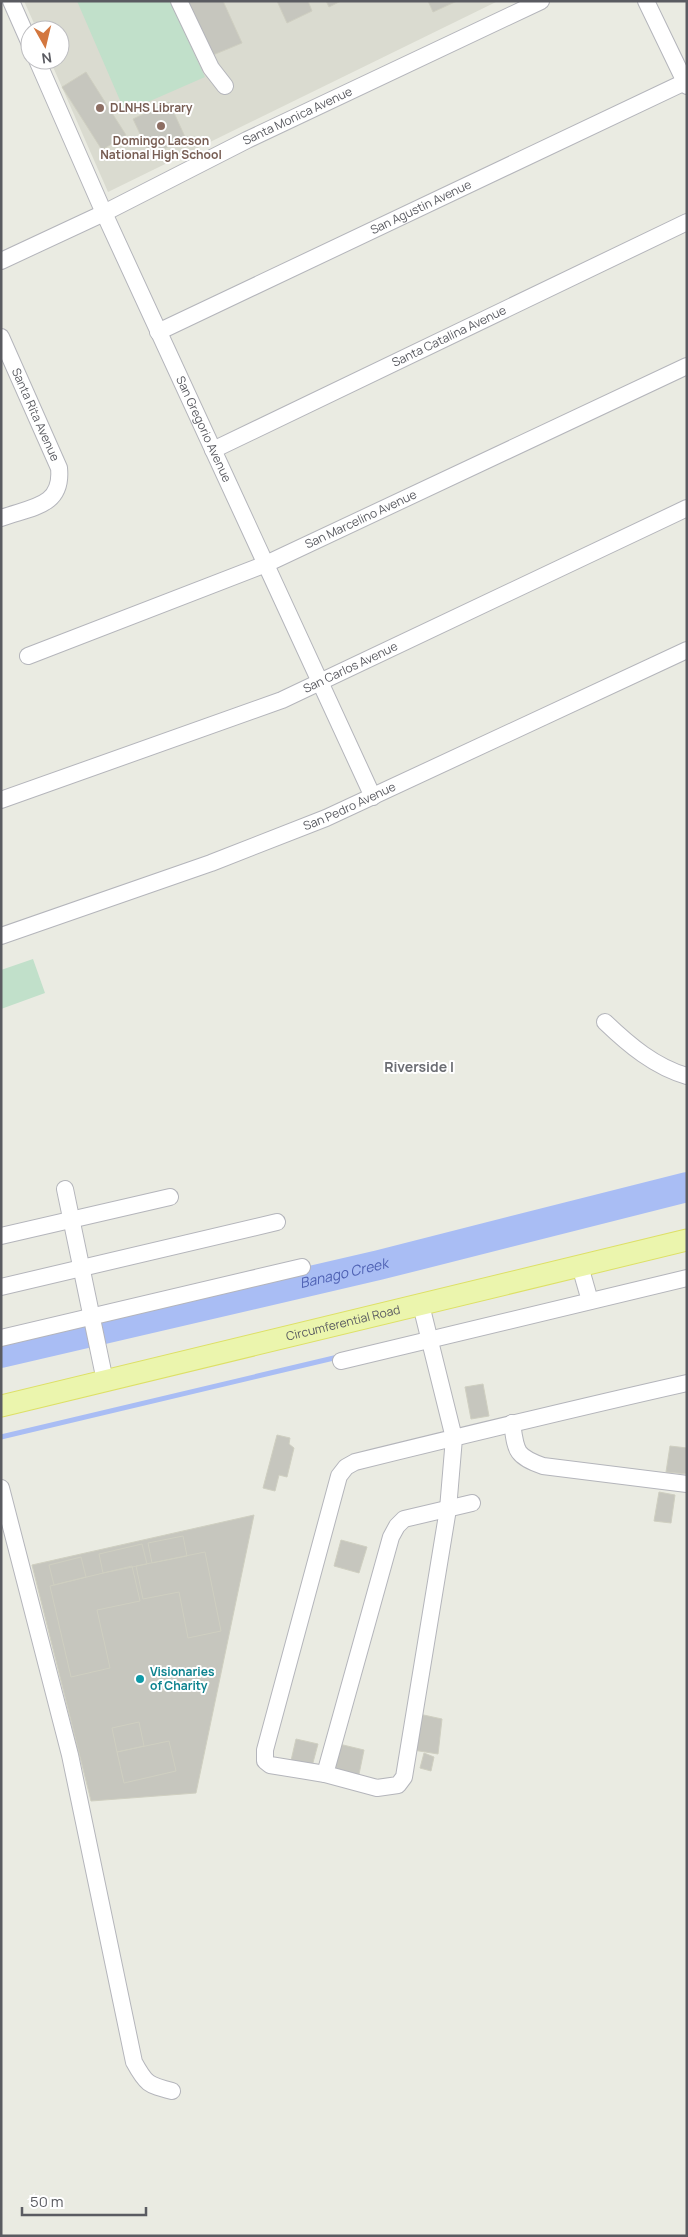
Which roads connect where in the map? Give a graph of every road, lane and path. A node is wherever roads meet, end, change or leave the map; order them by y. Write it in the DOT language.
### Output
graph roads {
  1 [pos="11,1"];
  2 [pos="179,1"];
  3 [pos="541,1"];
  4 [pos="646,1"];
  5 [pos="20,21"];
  6 [pos="41,70"];
  7 [pos="686,84"];
  8 [pos="225,86"];
  9 [pos="104,213"];
  10 [pos="687,222"];
  11 [pos="1,261"];
  12 [pos="158,332"];
  13 [pos="1,337"];
  14 [pos="687,366"];
  15 [pos="213,450"];
  16 [pos="687,508"];
  17 [pos="1,518"];
  18 [pos="266,564"];
  19 [pos="687,650"];
  20 [pos="28,656"];
  21 [pos="320,683"];
  22 [pos="373,797"];
  23 [pos="1,800"];
  24 [pos="1,936"];
  25 [pos="605,1022"];
  26 [pos="687,1076"];
  27 [pos="65,1189"];
  28 [pos="170,1197"];
  29 [pos="72,1220"];
  30 [pos="277,1222"];
  31 [pos="1,1236"];
  32 [pos="687,1240"];
  33 [pos="302,1267"];
  34 [pos="82,1268"];
  35 [pos="687,1278"];
  36 [pos="1,1287"];
  37 [pos="587,1288"];
  38 [pos="94,1320"];
  39 [pos="427,1326"];
  40 [pos="1,1338"];
  41 [pos="341,1360"];
  42 [pos="105,1381"];
  43 [pos="687,1383"];
  44 [pos="1,1406"];
  45 [pos="512,1423"];
  46 [pos="454,1438"];
  47 [pos="687,1484"];
  48 [pos="1,1488"];
  49 [pos="472,1503"];
  50 [pos="448,1509"];
  51 [pos="325,1774"];
  52 [pos="172,2091"];
  1 -- 5 [label="street"];
  2 -- 8 [label="street"];
  3 -- 9 [label="street, Santa Monica Avenue"];
  4 -- 7 [label="street"];
  6 -- 9 [label="street, San Gregorio Avenue"];
  7 -- 12 [label="street, San Agustin Avenue"];
  9 -- 11 [label="street, Santa Monica Avenue"];
  9 -- 12 [label="street, San Gregorio Avenue"];
  10 -- 15 [label="street, Santa Catalina Avenue"];
  12 -- 15 [label="street, San Gregorio Avenue"];
  13 -- 17 [label="street, Santa Rita Avenue"];
  14 -- 18 [label="street, San Marcelino Avenue"];
  15 -- 18 [label="street, San Gregorio Avenue"];
  16 -- 21 [label="street, San Carlos Avenue"];
  18 -- 20 [label="street, San Marcelino Avenue"];
  18 -- 21 [label="street, San Gregorio Avenue"];
  19 -- 22 [label="street, San Pedro Avenue"];
  21 -- 22 [label="street, San Gregorio Avenue"];
  21 -- 23 [label="street, San Carlos Avenue"];
  22 -- 24 [label="street, San Pedro Avenue"];
  25 -- 26 [label="street"];
  27 -- 29 [label="street"];
  28 -- 29 [label="street"];
  29 -- 31 [label="street"];
  29 -- 34 [label="street"];
  30 -- 34 [label="street"];
  32 -- 37 [label="main road, Circumferential Road"];
  33 -- 38 [label="street"];
  34 -- 36 [label="street"];
  34 -- 38 [label="street"];
  35 -- 37 [label="street"];
  37 -- 39 [label="main road, Circumferential Road"];
  37 -- 39 [label="street"];
  38 -- 40 [label="street"];
  38 -- 42 [label="street"];
  39 -- 41 [label="street"];
  39 -- 42 [label="main road, Circumferential Road"];
  39 -- 46 [label="street"];
  42 -- 44 [label="main road, Circumferential Road"];
  43 -- 45 [label="street"];
  45 -- 46 [label="street"];
  45 -- 47 [label="street"];
  46 -- 50 [label="street"];
  46 -- 51 [label="street"];
  48 -- 52 [label="street"];
  49 -- 50 [label="street"];
  50 -- 51 [label="street"];
  50 -- 51 [label="street"];
}
